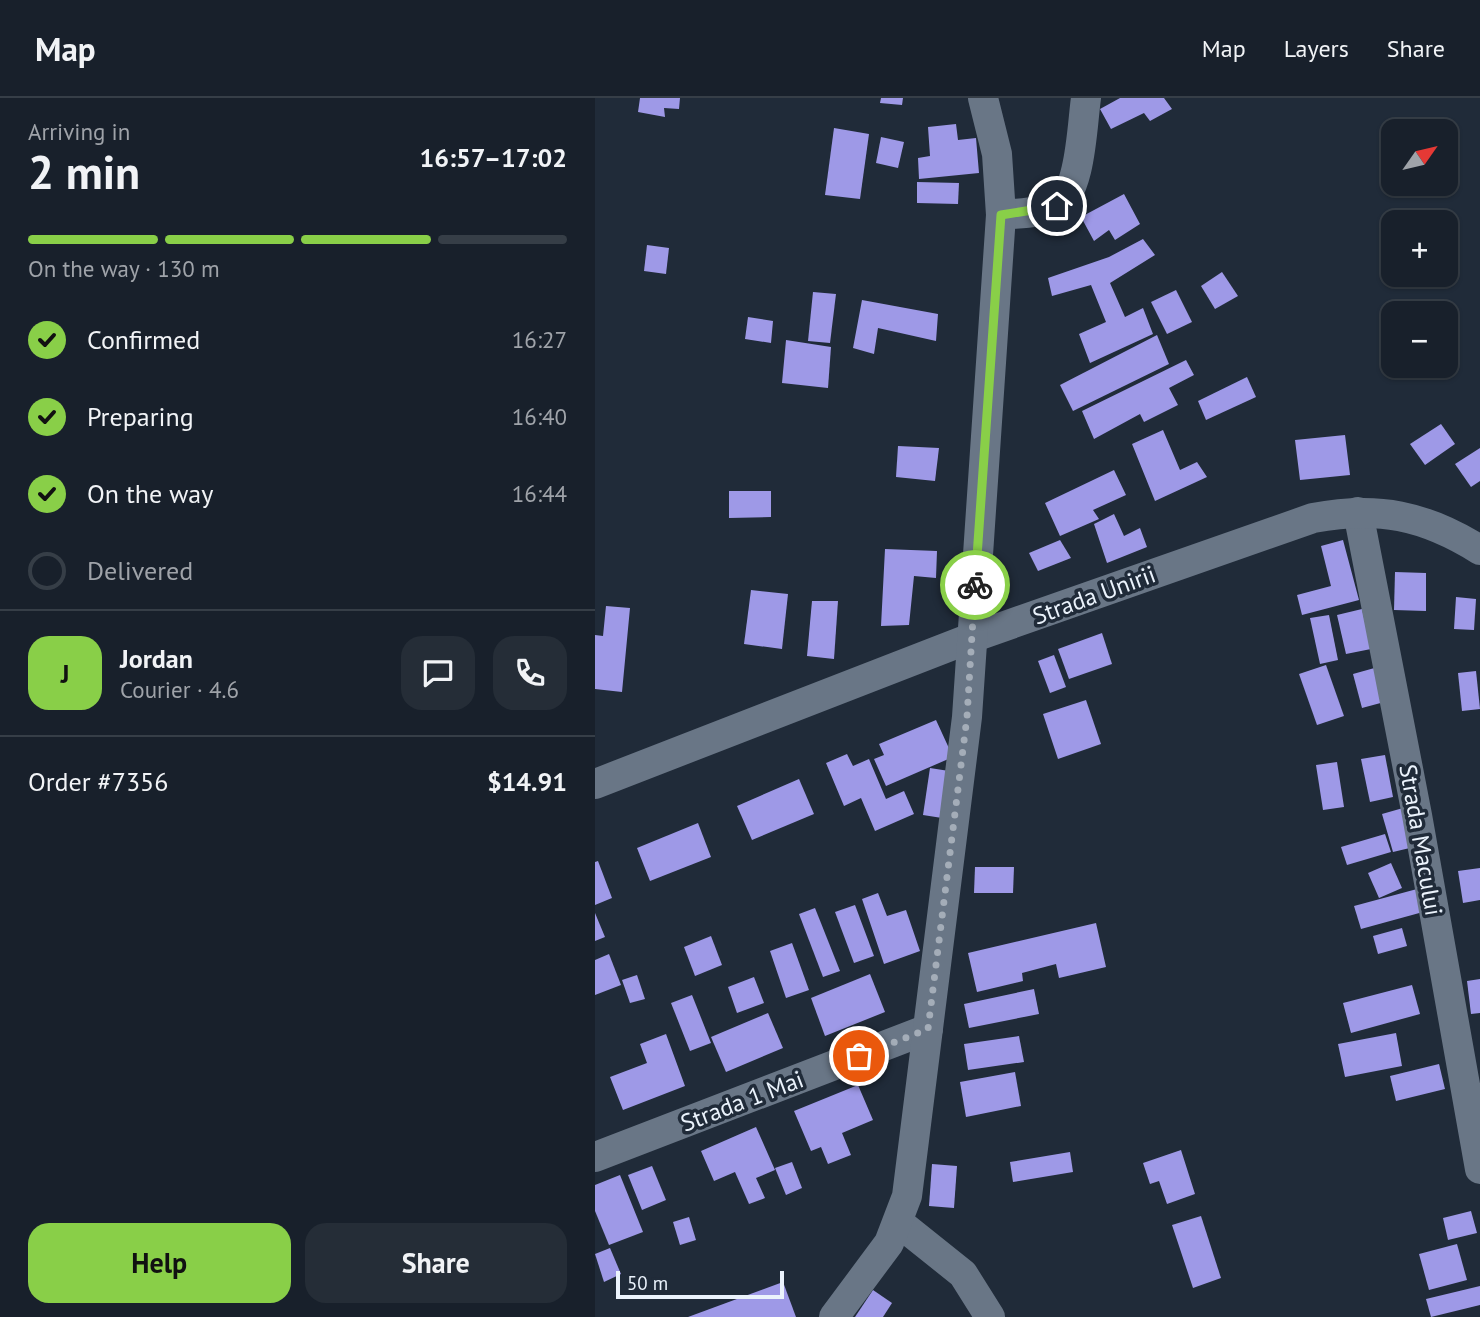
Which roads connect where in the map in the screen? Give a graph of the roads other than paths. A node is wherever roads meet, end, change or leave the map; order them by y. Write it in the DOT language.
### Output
graph roads {
  1 [pos="983,98"];
  2 [pos="1086,98"];
  3 [pos="1001,215"];
  4 [pos="1358,512"];
  5 [pos="1480,550"];
  6 [pos="971,638"];
  7 [pos="595,784"];
  8 [pos="928,1029"];
  9 [pos="595,1157"];
  10 [pos="1480,1169"];
  11 [pos="898,1222"];
  12 [pos="834,1317"];
  13 [pos="990,1317"];
  1 -- 3 [label="street"];
  2 -- 3 [label="street"];
  3 -- 6 [label="street"];
  4 -- 5 [label="street, Strada Unirii"];
  4 -- 6 [label="street, Strada Unirii"];
  4 -- 10 [label="street, Strada Macului"];
  6 -- 7 [label="street, Strada Unirii"];
  6 -- 8 [label="street"];
  8 -- 9 [label="street, Strada 1 Mai"];
  8 -- 11 [label="street"];
  11 -- 12 [label="street"];
  11 -- 13 [label="street"];
}
